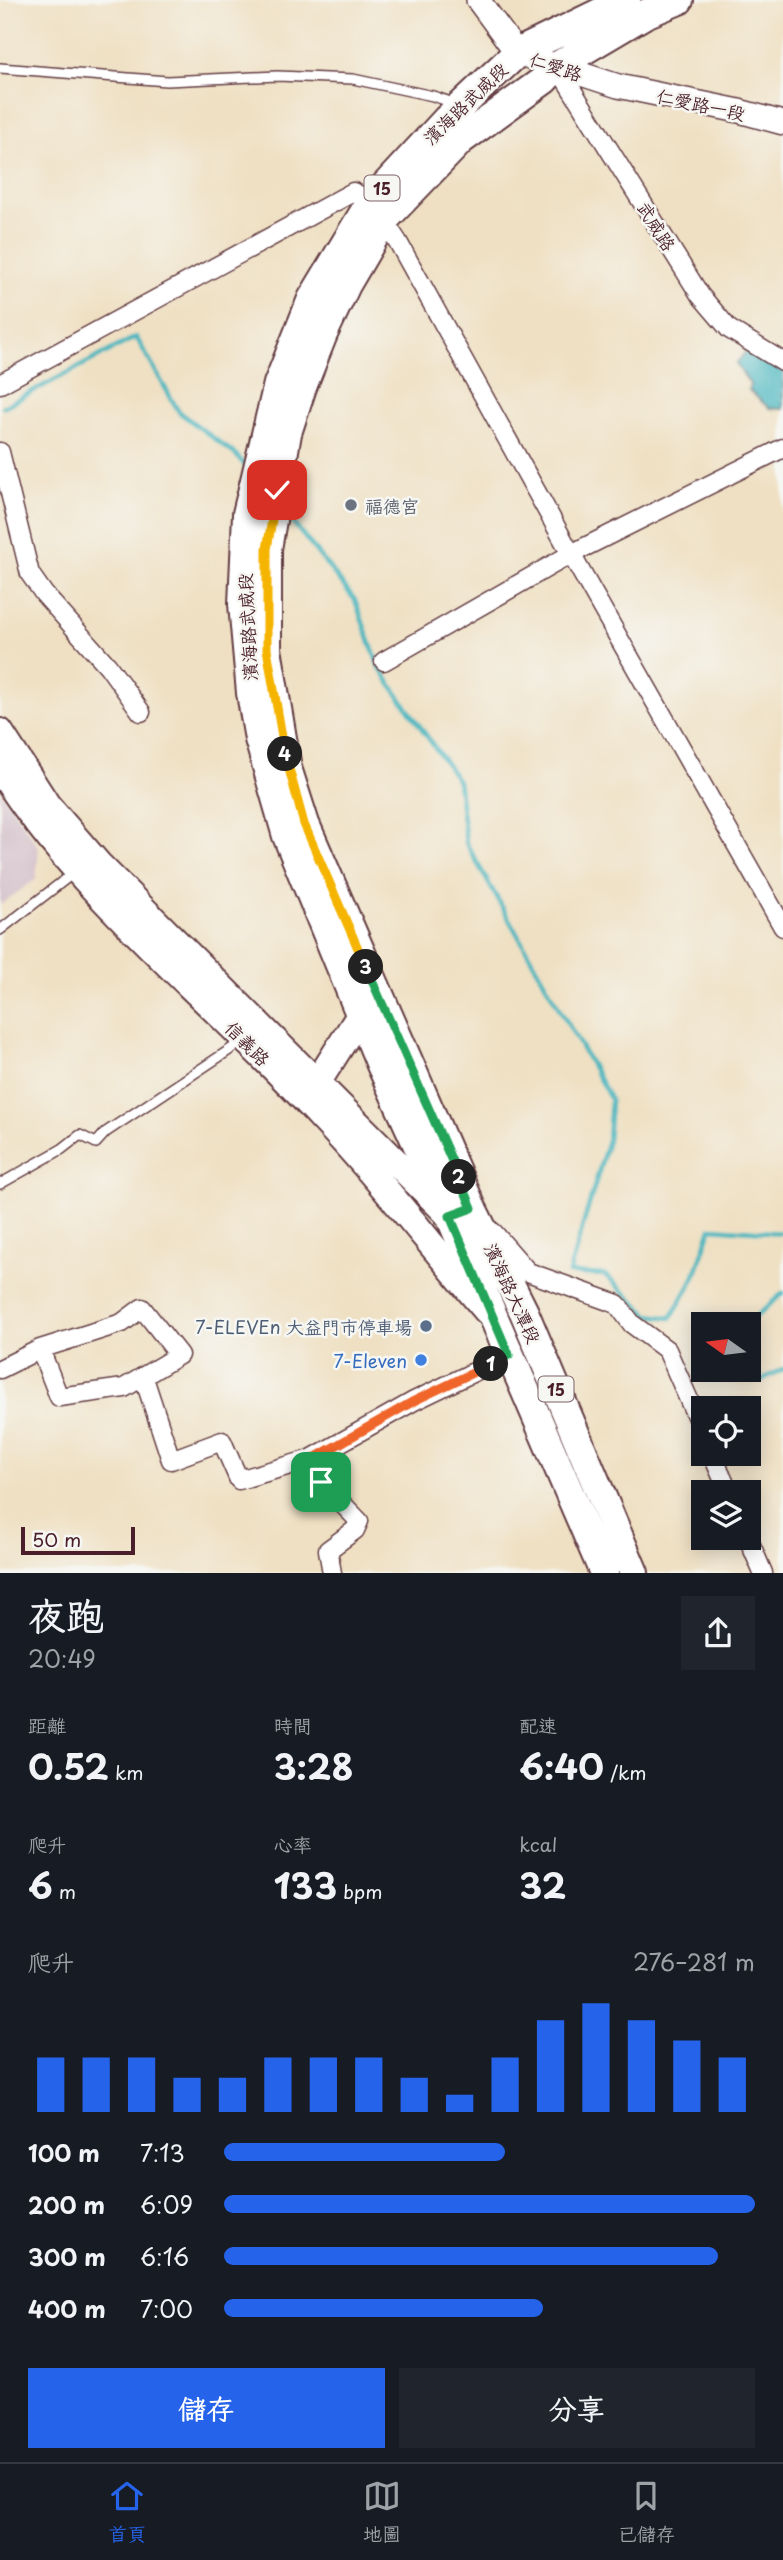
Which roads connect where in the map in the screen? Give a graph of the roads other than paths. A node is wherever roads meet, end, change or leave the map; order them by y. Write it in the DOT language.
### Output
graph roads {
  1 [pos="478,0"];
  2 [pos="626,0"];
  3 [pos="679,0"];
  4 [pos="517,52"];
  5 [pos="557,66"];
  6 [pos="0,68"];
  7 [pos="618,86"];
  8 [pos="461,106"];
  9 [pos="783,123"];
  10 [pos="378,211"];
  11 [pos="783,362"];
  12 [pos="0,384"];
  13 [pos="783,448"];
  14 [pos="0,452"];
  15 [pos="571,554"];
  16 [pos="384,661"];
  17 [pos="141,712"];
  18 [pos="0,732"];
  19 [pos="0,769"];
  20 [pos="85,863"];
  21 [pos="783,927"];
  22 [pos="0,930"];
  23 [pos="360,1015"];
  24 [pos="245,1040"];
  25 [pos="317,1083"];
  26 [pos="0,1184"];
  27 [pos="461,1212"];
  28 [pos="422,1234"];
  29 [pos="493,1319"];
  30 [pos="40,1349"];
  31 [pos="509,1355"];
  32 [pos="0,1369"];
  33 [pos="144,1378"];
  34 [pos="691,1404"];
  35 [pos="311,1460"];
  36 [pos="753,1550"];
  37 [pos="332,1573"];
  38 [pos="604,1573"];
  39 [pos="634,1573"];
  40 [pos="763,1573"];
  1 -- 4 [label="street, 仁愛路"];
  2 -- 4 [label="main road, 濱海路武威段 / 15"];
  3 -- 5 [label="main road, 濱海路武威段 / 15"];
  4 -- 5 [label="street, 仁愛路"];
  4 -- 8 [label="main road, 濱海路武威段 / 15"];
  5 -- 7 [label="street, 仁愛路"];
  5 -- 10 [label="main road, 濱海路武威段 / 15"];
  5 -- 11 [label="street, 武威路"];
  6 -- 8 [label="lane"];
  7 -- 9 [label="street, 仁愛路一段"];
  8 -- 10 [label="main road, 濱海路武威段 / 15"];
  10 -- 12 [label="street"];
  10 -- 15 [label="street"];
  10 -- 23 [label="main road, 濱海路武威段 / 15"];
  10 -- 27 [label="main road, 濱海路武威段 / 15"];
  13 -- 15 [label="street"];
  14 -- 17 [label="street"];
  15 -- 16 [label="street"];
  15 -- 21 [label="street"];
  18 -- 20 [label="main road, 信義路"];
  19 -- 20 [label="main road, 信義路"];
  20 -- 22 [label="lane"];
  20 -- 24 [label="main road, 信義路"];
  20 -- 25 [label="main road, 信義路"];
  23 -- 25 [label="main road"];
  23 -- 27 [label="main road, 濱海路武威段 / 15"];
  24 -- 26 [label="lane"];
  24 -- 28 [label="main road, 信義路"];
  25 -- 27 [label="main road, 信義路"];
  27 -- 28 [label="main road"];
  27 -- 29 [label="main road, 濱海路武威段 / 15"];
  27 -- 34 [label="street"];
  27 -- 39 [label="main road, 濱海路大潭段 / 15"];
  28 -- 29 [label="main road, 信義路"];
  29 -- 31 [label="main road, 濱海路大潭段 / 15"];
  30 -- 32 [label="street"];
  30 -- 33 [label="street"];
  30 -- 33 [label="street"];
  31 -- 35 [label="street"];
  31 -- 38 [label="main road, 濱海路大潭段 / 15"];
  33 -- 35 [label="street"];
  35 -- 37 [label="street"];
  36 -- 40 [label="street"];
}
